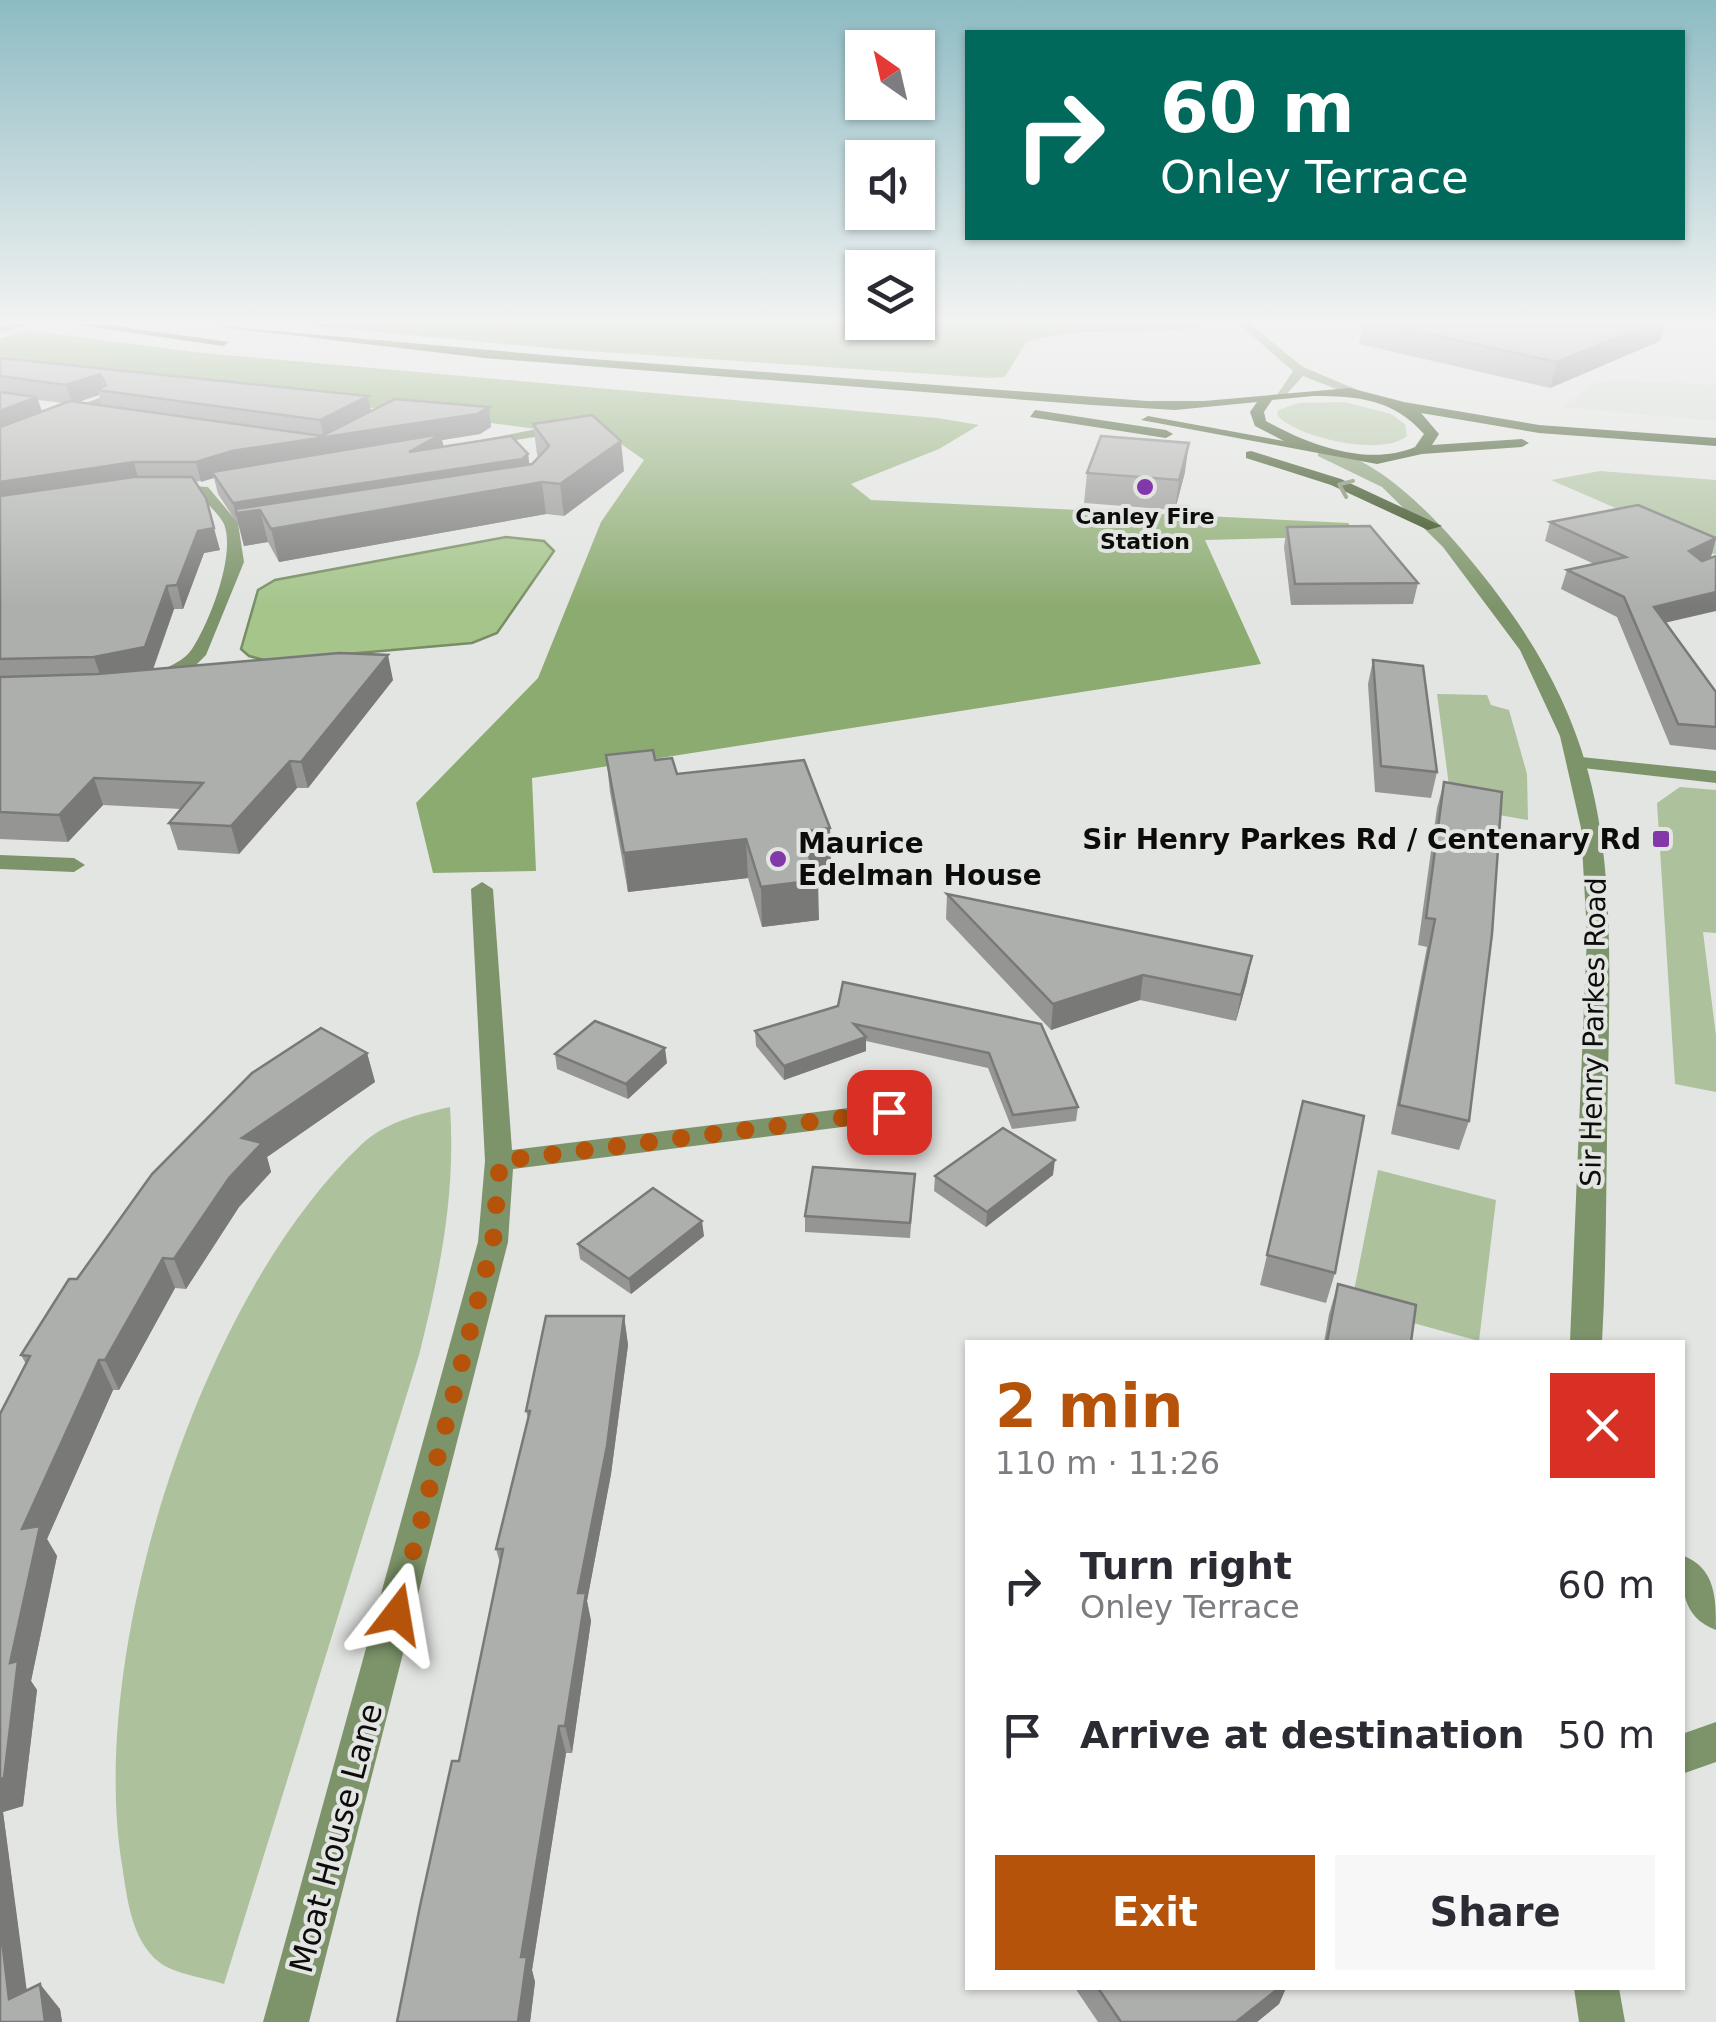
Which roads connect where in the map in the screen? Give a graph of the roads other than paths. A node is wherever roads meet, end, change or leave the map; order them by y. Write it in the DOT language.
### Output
graph roads {
  1 [pos="57,418"];
  2 [pos="1066,418"];
  3 [pos="1129,418"];
  4 [pos="1258,418"];
  5 [pos="1419,418"];
  6 [pos="1475,418"];
  7 [pos="542,432"];
  8 [pos="0,442"];
  9 [pos="1716,442"];
  10 [pos="470,444"];
  11 [pos="1304,448"];
  12 [pos="1418,450"];
  13 [pos="1323,453"];
  14 [pos="1398,456"];
  15 [pos="1716,456"];
  16 [pos="1394,485"];
  17 [pos="155,488"];
  18 [pos="1434,526"];
  19 [pos="251,532"];
  20 [pos="232,535"];
  21 [pos="142,682"];
  22 [pos="1581,763"];
  23 [pos="1716,777"];
  24 [pos="0,862"];
  25 [pos="74,865"];
  26 [pos="482,889"];
  27 [pos="889,1112"];
  28 [pos="500,1161"];
  29 [pos="1586,1340"];
  30 [pos="1685,1576"];
  31 [pos="1716,1613"];
  32 [pos="1716,1742"];
  33 [pos="1685,1753"];
  34 [pos="1597,1990"];
  35 [pos="286,2022"];
  36 [pos="1602,2022"];
  1 -- 8 [label="street"];
  18 -- 2 [label="highway, one-way"];
  3 -- 11 [label="highway"];
  4 -- 11 [label="highway"];
  5 -- 12 [label="highway"];
  6 -- 9 [label="highway"];
  7 -- 10 [label="street"];
  11 -- 13 [label="highway"];
  12 -- 14 [label="highway"];
  12 -- 15 [label="highway"];
  13 -- 14 [label="highway"];
  13 -- 16 [label="street, Sir Henry Parkes Road"];
  14 -- 16 [label="street"];
  16 -- 18 [label="street, Sir Henry Parkes Road"];
  17 -- 20 [label="street"];
  18 -- 22 [label="street, Sir Henry Parkes Road"];
  19 -- 20 [label="street"];
  20 -- 21 [label="street"];
  22 -- 23 [label="street"];
  22 -- 29 [label="street, Sir Henry Parkes Road"];
  24 -- 25 [label="street"];
  26 -- 28 [label="street, Moat House Lane"];
  27 -- 28 [label="street"];
  28 -- 35 [label="street, Moat House Lane"];
  30 -- 31 [label="street"];
  32 -- 33 [label="street"];
  34 -- 36 [label="street"];
}
